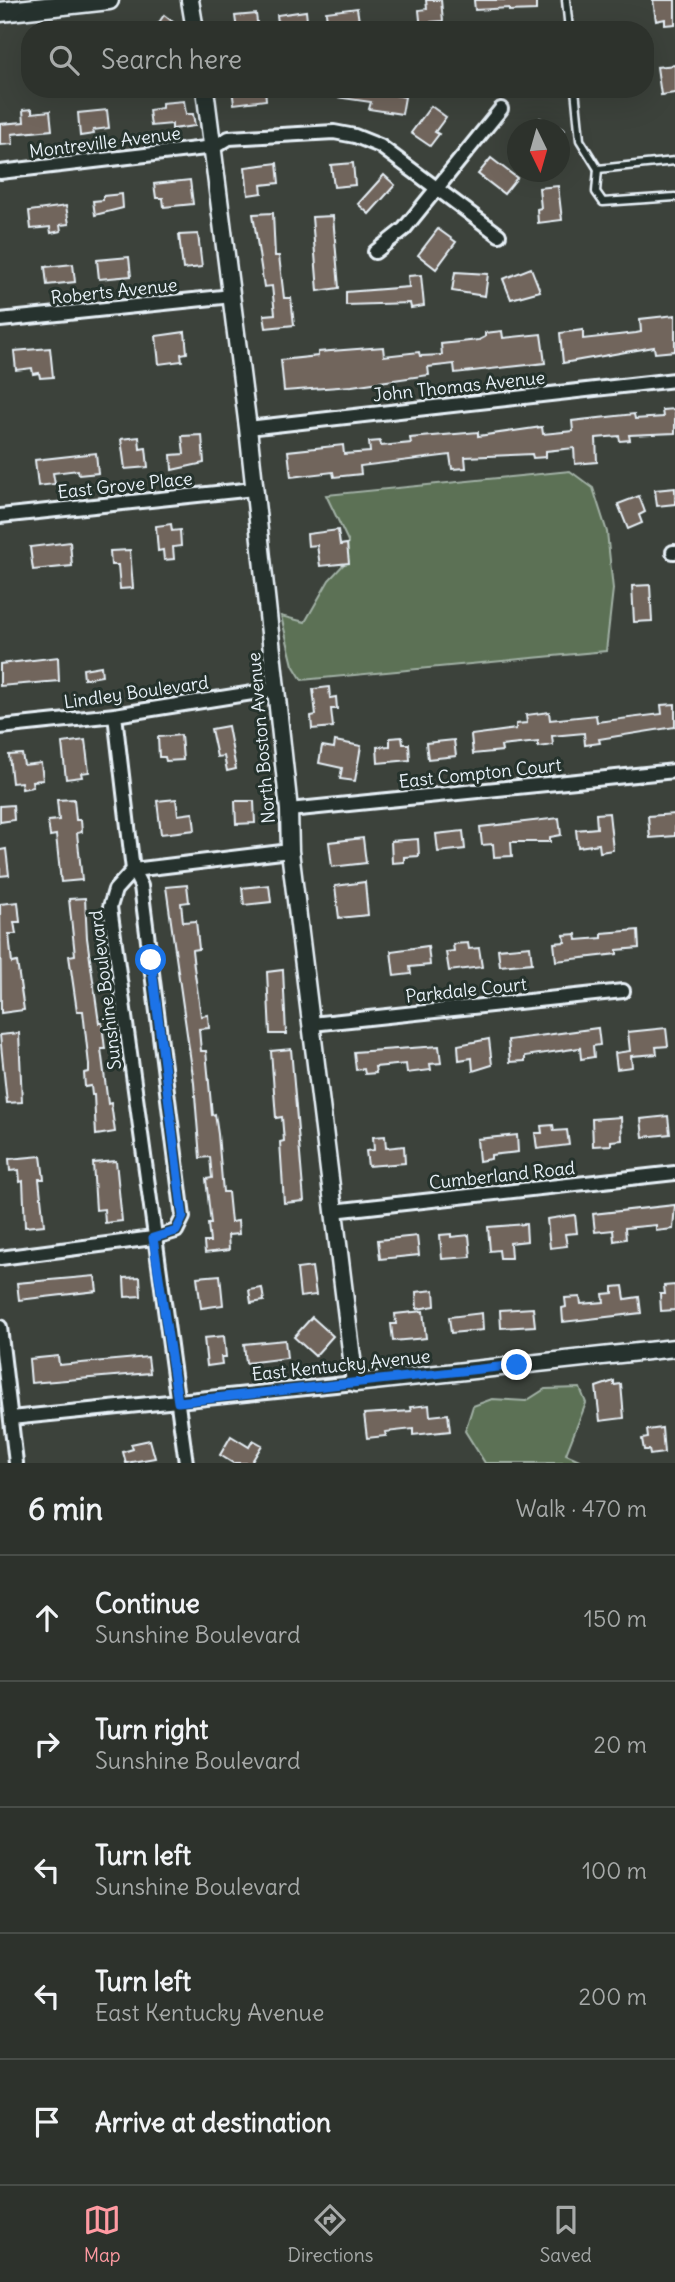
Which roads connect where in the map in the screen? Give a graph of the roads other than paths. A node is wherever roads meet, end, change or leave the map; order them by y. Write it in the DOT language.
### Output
graph roads {
  1 [pos="110,0"];
  2 [pos="191,0"];
  3 [pos="566,0"];
  4 [pos="18,5"];
  5 [pos="0,12"];
  6 [pos="194,21"];
  7 [pos="568,21"];
  8 [pos="206,98"];
  9 [pos="576,98"];
  10 [pos="501,109"];
  11 [pos="214,147"];
  12 [pos="675,161"];
  13 [pos="598,169"];
  14 [pos="0,172"];
  15 [pos="437,189"];
  16 [pos="675,197"];
  17 [pos="499,235"];
  18 [pos="375,252"];
  19 [pos="232,296"];
  20 [pos="0,320"];
  21 [pos="675,380"];
  22 [pos="248,428"];
  23 [pos="254,489"];
  24 [pos="0,516"];
  25 [pos="277,689"];
  26 [pos="115,715"];
  27 [pos="0,727"];
  28 [pos="675,771"];
  29 [pos="289,810"];
  30 [pos="290,851"];
  31 [pos="132,870"];
  32 [pos="623,991"];
  33 [pos="312,1024"];
  34 [pos="675,1173"];
  35 [pos="333,1211"];
  36 [pos="153,1238"];
  37 [pos="0,1258"];
  38 [pos="0,1327"];
  39 [pos="675,1348"];
  40 [pos="2,1349"];
  41 [pos="355,1383"];
  42 [pos="178,1402"];
  43 [pos="11,1418"];
  44 [pos="16,1463"];
  45 [pos="186,1463"];
  1 -- 4 [label="main road"];
  2 -- 6 [label="street"];
  3 -- 7 [label="lane"];
  4 -- 5 [label="main road"];
  8 -- 11 [label="street, North Boston Avenue"];
  9 -- 13 [label="lane"];
  10 -- 15 [label="street"];
  11 -- 14 [label="street, Montreville Avenue"];
  11 -- 15 [label="street, Montreville Avenue"];
  11 -- 19 [label="street, North Boston Avenue"];
  12 -- 13 [label="lane"];
  13 -- 16 [label="lane"];
  15 -- 17 [label="street, Montreville Avenue"];
  15 -- 18 [label="street"];
  19 -- 20 [label="street, Roberts Avenue"];
  19 -- 22 [label="street, North Boston Avenue"];
  21 -- 22 [label="street, John Thomas Avenue"];
  22 -- 23 [label="street, North Boston Avenue"];
  23 -- 24 [label="street, East Grove Place"];
  23 -- 25 [label="street, North Boston Avenue"];
  25 -- 26 [label="street, Lindley Boulevard"];
  25 -- 29 [label="street, North Boston Avenue"];
  26 -- 27 [label="street, Lindley Boulevard"];
  26 -- 31 [label="street"];
  28 -- 29 [label="street, East Compton Court"];
  29 -- 30 [label="street, North Boston Avenue"];
  30 -- 31 [label="street"];
  30 -- 33 [label="street, North Boston Avenue"];
  31 -- 36 [label="street, Sunshine Boulevard"];
  31 -- 36 [label="street"];
  32 -- 33 [label="street, Parkdale Court"];
  33 -- 35 [label="street, North Boston Avenue"];
  34 -- 35 [label="street, Cumberland Road"];
  35 -- 41 [label="street, North Boston Avenue"];
  36 -- 37 [label="street"];
  36 -- 42 [label="street, Sunshine Boulevard"];
  38 -- 40 [label="street"];
  39 -- 41 [label="street, East Kentucky Avenue"];
  40 -- 43 [label="street"];
  41 -- 42 [label="street, East Kentucky Avenue"];
  42 -- 43 [label="street, East Kentucky Avenue"];
  42 -- 45 [label="street, Sunshine Boulevard"];
  43 -- 44 [label="street"];
}
